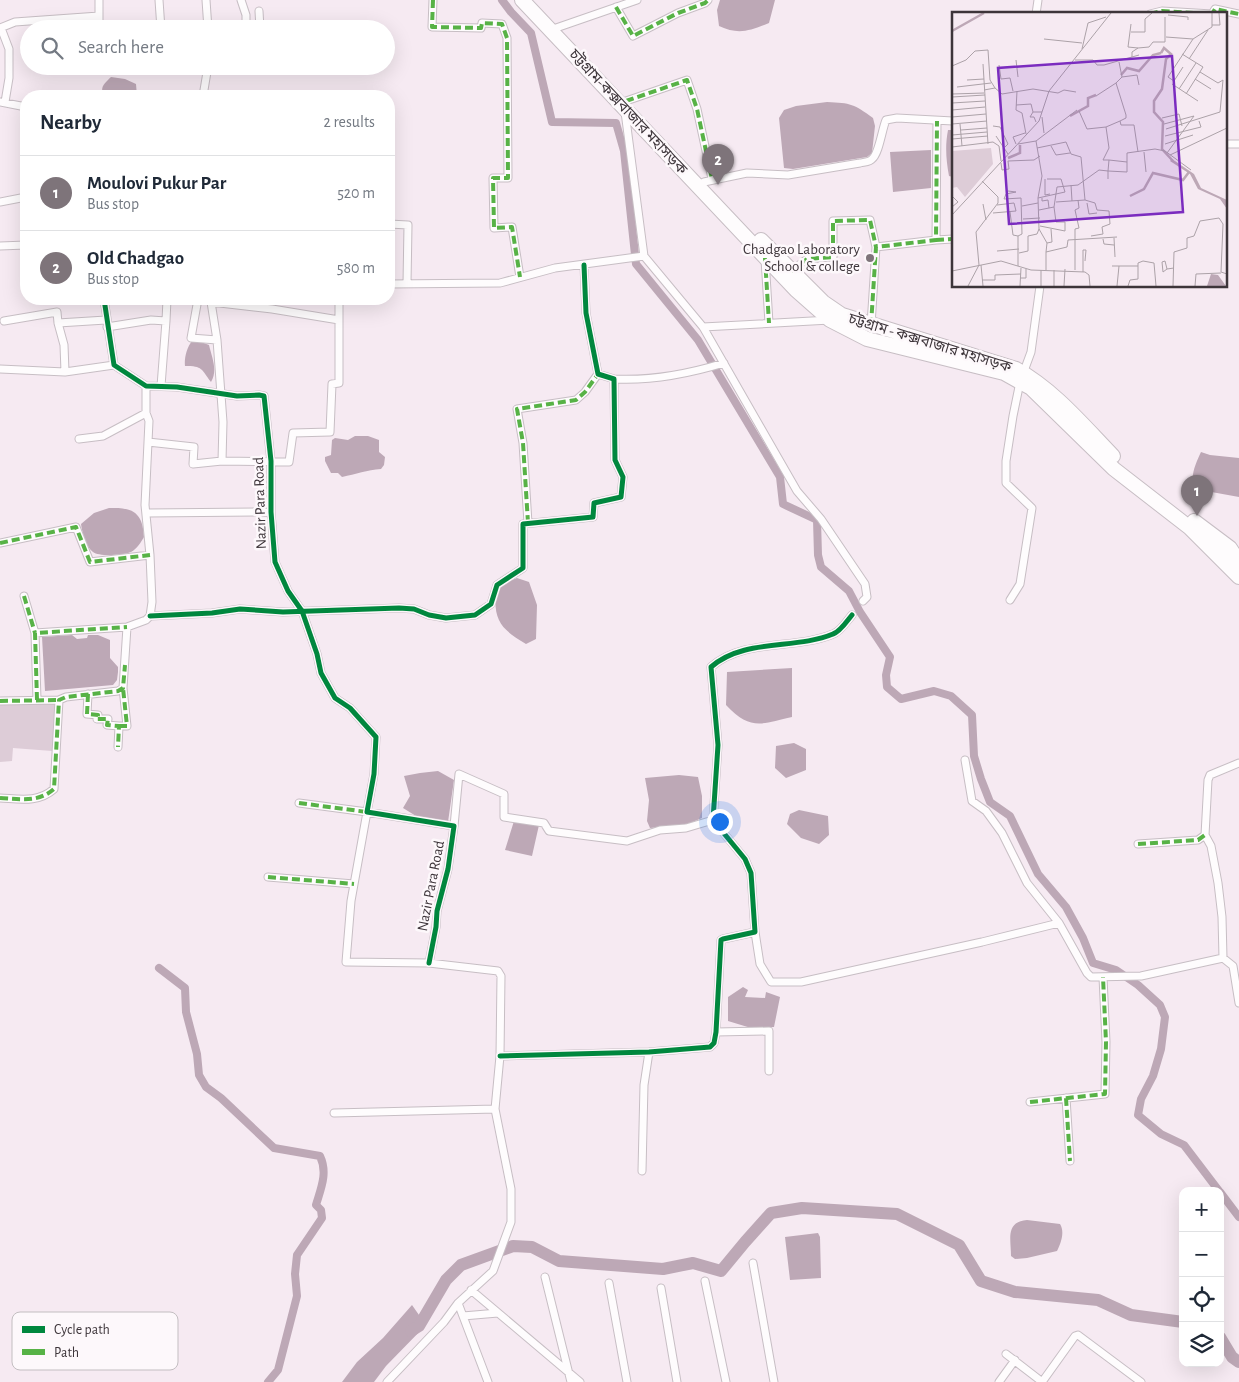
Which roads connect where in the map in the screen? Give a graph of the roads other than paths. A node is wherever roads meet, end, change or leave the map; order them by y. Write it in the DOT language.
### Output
graph roads {
  1 [pos="99,0"];
  2 [pos="159,0"];
  3 [pos="206,0"];
  4 [pos="241,0"];
  5 [pos="433,0"];
  6 [pos="522,0"];
  7 [pos="530,0"];
  8 [pos="637,0"];
  9 [pos="708,0"];
  10 [pos="616,7"];
  11 [pos="259,11"];
  12 [pos="1158,12"];
  13 [pos="1179,12"];
  14 [pos="1213,12"];
  15 [pos="1239,14"];
  16 [pos="99,16"];
  17 [pos="43,20"];
  18 [pos="99,20"];
  19 [pos="160,20"];
  20 [pos="207,20"];
  21 [pos="246,20"];
  22 [pos="260,20"];
  23 [pos="20,22"];
  24 [pos="0,28"];
  25 [pos="556,28"];
  26 [pos="206,75"];
  27 [pos="204,90"];
  28 [pos="3,102"];
  29 [pos="626,105"];
  30 [pos="20,106"];
  31 [pos="936,121"];
  32 [pos="952,122"];
  33 [pos="1226,144"];
  34 [pos="1239,144"];
  35 [pos="708,181"];
  36 [pos="20,198"];
  37 [pos="0,202"];
  38 [pos="395,224"];
  39 [pos="952,239"];
  40 [pos="936,240"];
  41 [pos="0,246"];
  42 [pos="20,246"];
  43 [pos="876,247"];
  44 [pos="644,256"];
  45 [pos="765,258"];
  46 [pos="584,265"];
  47 [pos="792,271"];
  48 [pos="520,277"];
  49 [pos="407,283"];
  50 [pos="395,284"];
  51 [pos="1040,288"];
  52 [pos="105,305"];
  53 [pos="166,305"];
  54 [pos="197,305"];
  55 [pos="211,305"];
  56 [pos="237,305"];
  57 [pos="339,305"];
  58 [pos="339,320"];
  59 [pos="830,320"];
  60 [pos="4,321"];
  61 [pos="166,321"];
  62 [pos="58,323"];
  63 [pos="769,323"];
  64 [pos="107,324"];
  65 [pos="872,325"];
  66 [pos="703,327"];
  67 [pos="217,340"];
  68 [pos="724,363"];
  69 [pos="114,365"];
  70 [pos="0,369"];
  71 [pos="65,372"];
  72 [pos="598,374"];
  73 [pos="1022,378"];
  74 [pos="614,379"];
  75 [pos="146,386"];
  76 [pos="161,386"];
  77 [pos="221,393"];
  78 [pos="146,413"];
  79 [pos="79,439"];
  80 [pos="148,442"];
  81 [pos="222,461"];
  82 [pos="272,461"];
  83 [pos="271,512"];
  84 [pos="147,513"];
  85 [pos="528,524"];
  86 [pos="0,543"];
  87 [pos="150,555"];
  88 [pos="1239,562"];
  89 [pos="1239,577"];
  90 [pos="24,596"];
  91 [pos="1010,600"];
  92 [pos="863,601"];
  93 [pos="302,611"];
  94 [pos="150,616"];
  95 [pos="852,616"];
  96 [pos="127,627"];
  97 [pos="34,633"];
  98 [pos="123,688"];
  99 [pos="88,694"];
  100 [pos="0,700"];
  101 [pos="37,700"];
  102 [pos="59,700"];
  103 [pos="119,726"];
  104 [pos="118,747"];
  105 [pos="965,760"];
  106 [pos="1239,763"];
  107 [pos="0,798"];
  108 [pos="299,803"];
  109 [pos="367,812"];
  110 [pos="713,820"];
  111 [pos="454,826"];
  112 [pos="1204,835"];
  113 [pos="1138,844"];
  114 [pos="268,877"];
  115 [pos="354,884"];
  116 [pos="1058,923"];
  117 [pos="755,932"];
  118 [pos="1223,958"];
  119 [pos="429,963"];
  120 [pos="1104,977"];
  121 [pos="1239,1002"];
  122 [pos="716,1032"];
  123 [pos="649,1052"];
  124 [pos="500,1056"];
  125 [pos="768,1071"];
  126 [pos="1066,1098"];
  127 [pos="1030,1102"];
  128 [pos="495,1110"];
  129 [pos="334,1113"];
  130 [pos="1070,1161"];
  131 [pos="642,1171"];
  132 [pos="753,1263"];
  133 [pos="545,1277"];
  134 [pos="609,1282"];
  135 [pos="705,1282"];
  136 [pos="661,1288"];
  137 [pos="471,1290"];
  138 [pos="458,1304"];
  139 [pos="498,1313"];
  140 [pos="463,1316"];
  141 [pos="1006,1354"];
  142 [pos="1015,1360"];
  143 [pos="569,1373"];
  144 [pos="387,1382"];
  145 [pos="488,1382"];
  146 [pos="571,1382"];
  147 [pos="580,1382"];
  148 [pos="626,1382"];
  149 [pos="677,1382"];
  150 [pos="726,1382"];
  151 [pos="774,1382"];
  152 [pos="999,1382"];
  153 [pos="1042,1382"];
  154 [pos="1141,1382"];
  1 -- 16 [label="street"];
  2 -- 19 [label="street"];
  3 -- 20 [label="street"];
  4 -- 21 [label="street"];
  5 -- 48 [label="street"];
  6 -- 29 [label="highway, চট্টগ্রাম-কক্সবাজার মহাসড়ক"];
  7 -- 25 [label="highway, চট্টগ্রাম - কক্সবাজার মহাসড়ক"];
  8 -- 10 [label="street"];
  9 -- 10 [label="street"];
  10 -- 25 [label="street"];
  11 -- 22 [label="street"];
  12 -- 13 [label="street"];
  14 -- 15 [label="street"];
  16 -- 17 [label="street"];
  16 -- 18 [label="street"];
  23 -- 24 [label="street"];
  24 -- 28 [label="street"];
  25 -- 29 [label="highway, চট্টগ্রাম - কক্সবাজার মহাসড়ক"];
  26 -- 27 [label="street"];
  28 -- 30 [label="street"];
  29 -- 35 [label="highway, চট্টগ্রাম - কক্সবাজার মহাসড়ক"];
  29 -- 35 [label="street"];
  29 -- 44 [label="street"];
  29 -- 45 [label="highway, চট্টগ্রাম-কক্সবাজার মহাসড়ক"];
  31 -- 32 [label="street"];
  31 -- 35 [label="street"];
  31 -- 40 [label="street"];
  33 -- 34 [label="street"];
  35 -- 47 [label="highway, চট্টগ্রাম - কক্সবাজার মহাসড়ক"];
  36 -- 37 [label="street"];
  38 -- 49 [label="street"];
  39 -- 40 [label="street"];
  40 -- 43 [label="street"];
  41 -- 42 [label="street"];
  43 -- 47 [label="street"];
  43 -- 65 [label="street"];
  44 -- 46 [label="street"];
  44 -- 66 [label="street"];
  45 -- 59 [label="highway, চট্টগ্রাম-কক্সবাজার মহাসড়ক"];
  45 -- 63 [label="street"];
  46 -- 48 [label="street"];
  46 -- 72 [label="street"];
  47 -- 65 [label="highway, চট্টগ্রাম - কক্সবাজার মহাসড়ক"];
  48 -- 49 [label="street"];
  49 -- 50 [label="street"];
  51 -- 73 [label="street"];
  52 -- 64 [label="street"];
  53 -- 61 [label="street"];
  54 -- 67 [label="street"];
  55 -- 67 [label="street"];
  56 -- 58 [label="street"];
  57 -- 58 [label="street"];
  58 -- 82 [label="street"];
  59 -- 63 [label="street"];
  59 -- 73 [label="highway, চট্টগ্রাম-কক্সবাজার মহাসড়ক"];
  60 -- 62 [label="street"];
  61 -- 64 [label="street"];
  61 -- 76 [label="street"];
  62 -- 64 [label="street"];
  62 -- 71 [label="street"];
  63 -- 66 [label="street"];
  64 -- 69 [label="street"];
  65 -- 73 [label="highway, চট্টগ্রাম - কক্সবাজার মহাসড়ক"];
  66 -- 68 [label="street"];
  67 -- 77 [label="street"];
  68 -- 74 [label="street"];
  68 -- 92 [label="street"];
  69 -- 71 [label="street"];
  69 -- 75 [label="street"];
  70 -- 71 [label="street"];
  72 -- 74 [label="street"];
  72 -- 85 [label="street"];
  73 -- 88 [label="highway, চট্টগ্রাম - কক্সবাজার মহাসড়ক"];
  73 -- 89 [label="highway, চট্টগ্রাম-কক্সবাজার মহাসড়ক"];
  73 -- 91 [label="street"];
  74 -- 85 [label="street"];
  75 -- 76 [label="street, Nazir Para Road"];
  75 -- 78 [label="street"];
  76 -- 77 [label="street, Nazir Para Road"];
  77 -- 81 [label="street"];
  77 -- 82 [label="street, Nazir Para Road"];
  78 -- 79 [label="street"];
  78 -- 80 [label="street"];
  80 -- 81 [label="street"];
  80 -- 84 [label="street"];
  81 -- 82 [label="street"];
  82 -- 83 [label="street, Nazir Para Road"];
  83 -- 84 [label="street"];
  83 -- 93 [label="street, Nazir Para Road"];
  84 -- 87 [label="street"];
  85 -- 93 [label="street"];
  86 -- 87 [label="street"];
  87 -- 94 [label="street"];
  90 -- 97 [label="street"];
  93 -- 94 [label="street"];
  93 -- 109 [label="street, Nazir Para Road"];
  94 -- 96 [label="street"];
  95 -- 110 [label="street"];
  96 -- 97 [label="street"];
  96 -- 98 [label="street"];
  97 -- 101 [label="street"];
  98 -- 99 [label="street"];
  98 -- 103 [label="street"];
  99 -- 102 [label="street"];
  99 -- 103 [label="street"];
  100 -- 101 [label="street"];
  101 -- 102 [label="street"];
  102 -- 107 [label="street"];
  103 -- 104 [label="street"];
  105 -- 116 [label="street"];
  106 -- 112 [label="street"];
  108 -- 109 [label="street"];
  109 -- 111 [label="street, Nazir Para Road"];
  109 -- 115 [label="street"];
  110 -- 111 [label="street"];
  110 -- 117 [label="street"];
  111 -- 119 [label="street, Nazir Para Road"];
  112 -- 113 [label="street"];
  112 -- 118 [label="street"];
  114 -- 115 [label="street"];
  115 -- 119 [label="street"];
  116 -- 117 [label="street"];
  116 -- 120 [label="street"];
  117 -- 122 [label="street"];
  118 -- 120 [label="street"];
  118 -- 121 [label="street"];
  119 -- 124 [label="street"];
  120 -- 126 [label="street"];
  122 -- 123 [label="street"];
  122 -- 125 [label="street"];
  123 -- 124 [label="street"];
  123 -- 131 [label="street"];
  124 -- 128 [label="street"];
  126 -- 127 [label="street"];
  126 -- 130 [label="street"];
  128 -- 129 [label="street"];
  128 -- 137 [label="street"];
  132 -- 151 [label="street"];
  133 -- 143 [label="street"];
  134 -- 148 [label="street"];
  135 -- 150 [label="street"];
  136 -- 149 [label="street"];
  137 -- 138 [label="street"];
  137 -- 139 [label="street"];
  138 -- 140 [label="street"];
  138 -- 144 [label="street"];
  139 -- 140 [label="street"];
  139 -- 143 [label="street"];
  140 -- 145 [label="street"];
  141 -- 142 [label="street"];
  142 -- 152 [label="street"];
  142 -- 153 [label="street"];
  143 -- 146 [label="street"];
  143 -- 147 [label="street"];
  153 -- 154 [label="street"];
}
